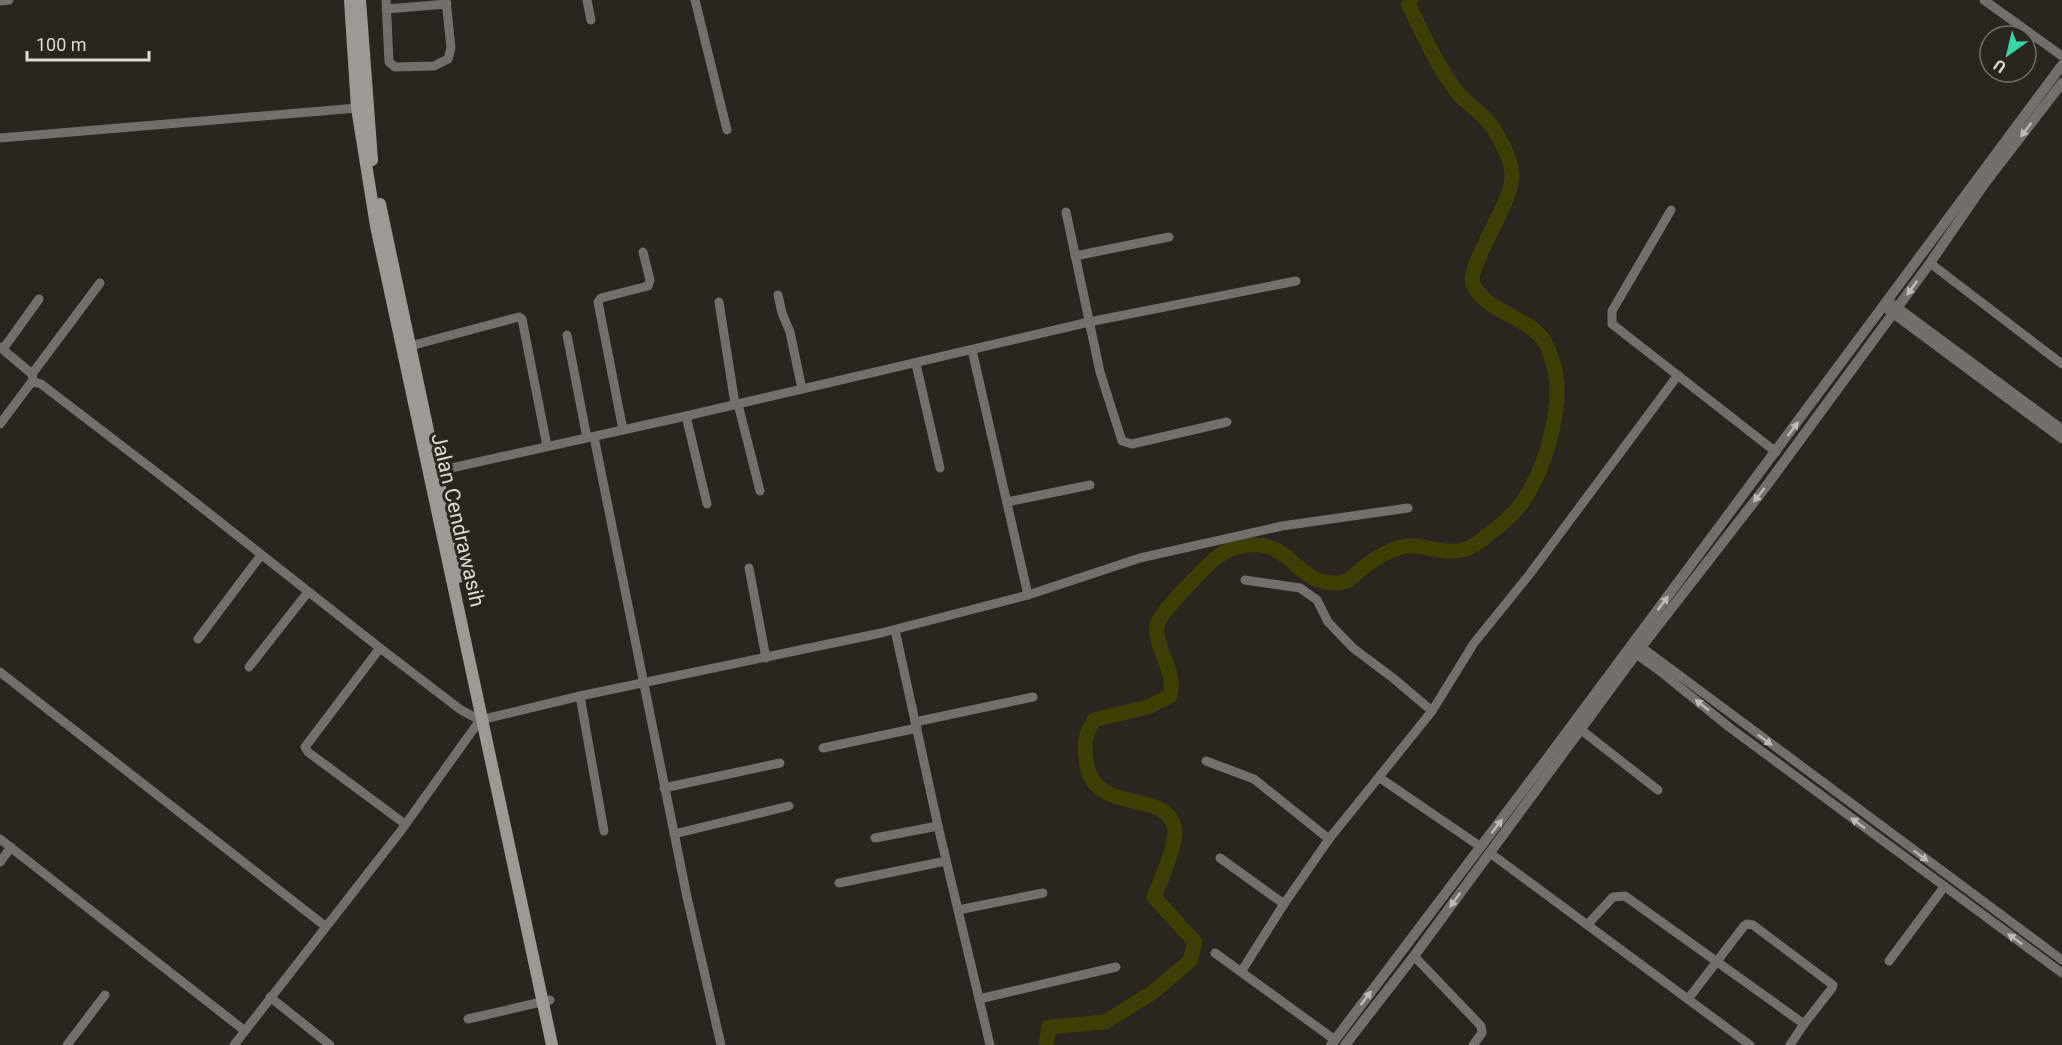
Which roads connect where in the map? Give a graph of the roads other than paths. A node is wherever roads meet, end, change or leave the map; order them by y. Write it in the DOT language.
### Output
graph roads {
  1 [pos="9,0"];
  2 [pos="350,0"];
  3 [pos="360,0"];
  4 [pos="587,0"];
  5 [pos="695,0"];
  6 [pos="1984,0"];
  7 [pos="0,1"];
  8 [pos="447,2"];
  9 [pos="386,5"];
  10 [pos="591,20"];
  11 [pos="2062,56"];
  12 [pos="2062,65"];
  13 [pos="2062,83"];
  14 [pos="357,108"];
  15 [pos="727,130"];
  16 [pos="0,138"];
  17 [pos="1981,180"];
  18 [pos="1671,210"];
  19 [pos="1066,212"];
  20 [pos="1169,237"];
  21 [pos="643,252"];
  22 [pos="1075,256"];
  23 [pos="1930,263"];
  24 [pos="1296,280"];
  25 [pos="100,283"];
  26 [pos="778,295"];
  27 [pos="39,298"];
  28 [pos="718,302"];
  29 [pos="1886,304"];
  30 [pos="1896,311"];
  31 [pos="1089,322"];
  32 [pos="567,335"];
  33 [pos="410,346"];
  34 [pos="2,348"];
  35 [pos="972,350"];
  36 [pos="916,364"];
  37 [pos="2062,364"];
  38 [pos="1677,375"];
  39 [pos="33,378"];
  40 [pos="801,389"];
  41 [pos="737,404"];
  42 [pos="686,417"];
  43 [pos="1227,422"];
  44 [pos="0,424"];
  45 [pos="2062,429"];
  46 [pos="623,430"];
  47 [pos="591,437"];
  48 [pos="2062,439"];
  49 [pos="547,446"];
  50 [pos="1776,452"];
  51 [pos="940,468"];
  52 [pos="432,472"];
  53 [pos="1090,484"];
  54 [pos="760,491"];
  55 [pos="1006,502"];
  56 [pos="707,504"];
  57 [pos="1408,508"];
  58 [pos="261,555"];
  59 [pos="749,568"];
  60 [pos="1245,580"];
  61 [pos="308,592"];
  62 [pos="1028,596"];
  63 [pos="895,630"];
  64 [pos="198,639"];
  65 [pos="380,648"];
  66 [pos="1635,648"];
  67 [pos="766,658"];
  68 [pos="249,667"];
  69 [pos="0,672"];
  70 [pos="642,684"];
  71 [pos="580,696"];
  72 [pos="1033,697"];
  73 [pos="1432,711"];
  74 [pos="484,720"];
  75 [pos="916,725"];
  76 [pos="1580,729"];
  77 [pos="823,748"];
  78 [pos="1206,761"];
  79 [pos="780,763"];
  80 [pos="1380,778"];
  81 [pos="664,788"];
  82 [pos="1658,790"];
  83 [pos="789,806"];
  84 [pos="405,824"];
  85 [pos="938,826"];
  86 [pos="604,831"];
  87 [pos="674,834"];
  88 [pos="875,838"];
  89 [pos="0,839"];
  90 [pos="1329,839"];
  91 [pos="11,847"];
  92 [pos="1486,850"];
  93 [pos="1220,858"];
  94 [pos="946,861"];
  95 [pos="0,862"];
  96 [pos="839,884"];
  97 [pos="1944,887"];
  98 [pos="1043,892"];
  99 [pos="1284,904"];
  100 [pos="958,910"];
  101 [pos="1588,924"];
  102 [pos="325,926"];
  103 [pos="1215,953"];
  104 [pos="1414,956"];
  105 [pos="1717,960"];
  106 [pos="2062,960"];
  107 [pos="1889,961"];
  108 [pos="1116,967"];
  109 [pos="1241,972"];
  110 [pos="2062,973"];
  111 [pos="105,995"];
  112 [pos="270,997"];
  113 [pos="979,999"];
  114 [pos="1688,999"];
  115 [pos="546,1001"];
  116 [pos="468,1019"];
  117 [pos="1804,1024"];
  118 [pos="245,1031"];
  119 [pos="1333,1042"];
  120 [pos="67,1045"];
  121 [pos="234,1045"];
  122 [pos="330,1045"];
  123 [pos="552,1045"];
  124 [pos="560,1045"];
  125 [pos="721,1045"];
  126 [pos="990,1045"];
  127 [pos="1346,1045"];
  128 [pos="1473,1045"];
  129 [pos="1750,1045"];
  130 [pos="1790,1045"];
  1 -- 7 [label="street"];
  2 -- 14 [label="main road, Jalan Cendrawasih"];
  3 -- 33 [label="main road, Jalan Cendrawasih"];
  4 -- 10 [label="street"];
  5 -- 15 [label="street"];
  6 -- 11 [label="street"];
  8 -- 9 [label="street"];
  8 -- 9 [label="street"];
  12 -- 17 [label="street"];
  13 -- 17 [label="street, one-way"];
  14 -- 16 [label="street"];
  14 -- 52 [label="main road, Jalan Cendrawasih"];
  17 -- 23 [label="street"];
  17 -- 29 [label="street"];
  18 -- 38 [label="street"];
  19 -- 22 [label="street"];
  20 -- 22 [label="street"];
  21 -- 46 [label="street"];
  22 -- 31 [label="street"];
  23 -- 30 [label="street, one-way"];
  23 -- 37 [label="street"];
  24 -- 31 [label="street"];
  25 -- 39 [label="street"];
  26 -- 40 [label="street"];
  27 -- 34 [label="street"];
  28 -- 41 [label="street"];
  29 -- 30 [label="street"];
  50 -- 29 [label="street, one-way"];
  30 -- 45 [label="street"];
  30 -- 48 [label="street"];
  30 -- 66 [label="street, one-way"];
  31 -- 35 [label="street"];
  31 -- 43 [label="street"];
  32 -- 47 [label="street"];
  33 -- 49 [label="street"];
  33 -- 52 [label="main road, Jalan Cendrawasih"];
  34 -- 39 [label="street"];
  35 -- 36 [label="street"];
  35 -- 55 [label="street"];
  36 -- 40 [label="street"];
  36 -- 51 [label="street"];
  38 -- 50 [label="street"];
  38 -- 73 [label="street"];
  39 -- 44 [label="street"];
  39 -- 58 [label="street"];
  40 -- 41 [label="street"];
  41 -- 42 [label="street"];
  41 -- 54 [label="street"];
  42 -- 46 [label="street"];
  42 -- 56 [label="street"];
  46 -- 47 [label="street"];
  47 -- 49 [label="street"];
  47 -- 70 [label="street"];
  49 -- 52 [label="street"];
  66 -- 50 [label="street, one-way"];
  52 -- 74 [label="main road, Jalan Cendrawasih"];
  53 -- 55 [label="street"];
  55 -- 62 [label="street"];
  57 -- 62 [label="street"];
  58 -- 61 [label="street"];
  58 -- 64 [label="street"];
  59 -- 67 [label="street"];
  60 -- 73 [label="street"];
  61 -- 65 [label="street"];
  61 -- 68 [label="street"];
  62 -- 63 [label="street"];
  63 -- 67 [label="street"];
  63 -- 75 [label="street"];
  65 -- 74 [label="street"];
  65 -- 84 [label="street"];
  66 -- 76 [label="street"];
  92 -- 66 [label="street, one-way"];
  97 -- 66 [label="street, one-way"];
  66 -- 106 [label="street, one-way"];
  67 -- 70 [label="street"];
  69 -- 102 [label="street"];
  70 -- 71 [label="street"];
  70 -- 81 [label="street"];
  71 -- 74 [label="street"];
  71 -- 86 [label="street"];
  72 -- 75 [label="street"];
  73 -- 80 [label="street"];
  74 -- 84 [label="street"];
  74 -- 115 [label="main road, Jalan Cendrawasih"];
  75 -- 77 [label="street"];
  75 -- 85 [label="street"];
  76 -- 82 [label="street"];
  76 -- 92 [label="street"];
  78 -- 90 [label="street"];
  79 -- 81 [label="street"];
  80 -- 90 [label="street"];
  80 -- 92 [label="street"];
  81 -- 87 [label="street"];
  83 -- 87 [label="street"];
  84 -- 102 [label="street"];
  85 -- 88 [label="street"];
  85 -- 94 [label="street"];
  87 -- 125 [label="street"];
  89 -- 91 [label="street"];
  90 -- 99 [label="street"];
  91 -- 95 [label="street"];
  91 -- 118 [label="street"];
  92 -- 101 [label="street"];
  92 -- 104 [label="street, one-way"];
  119 -- 92 [label="street, one-way"];
  93 -- 99 [label="street"];
  94 -- 96 [label="street"];
  94 -- 100 [label="street"];
  97 -- 107 [label="street"];
  110 -- 97 [label="street, one-way"];
  98 -- 100 [label="street"];
  99 -- 109 [label="street"];
  100 -- 113 [label="street"];
  101 -- 105 [label="street"];
  101 -- 114 [label="street"];
  102 -- 112 [label="street"];
  103 -- 109 [label="street"];
  104 -- 127 [label="street"];
  104 -- 128 [label="street"];
  105 -- 114 [label="street"];
  105 -- 117 [label="street"];
  105 -- 117 [label="street"];
  108 -- 113 [label="street"];
  109 -- 119 [label="street"];
  111 -- 120 [label="street"];
  112 -- 118 [label="street"];
  112 -- 122 [label="street"];
  113 -- 126 [label="street"];
  114 -- 129 [label="street"];
  115 -- 116 [label="street"];
  115 -- 123 [label="main road, Jalan Cendrawasih"];
  115 -- 124 [label="main road, Jalan Cendrawasih"];
  117 -- 130 [label="street"];
  118 -- 121 [label="street"];
}
